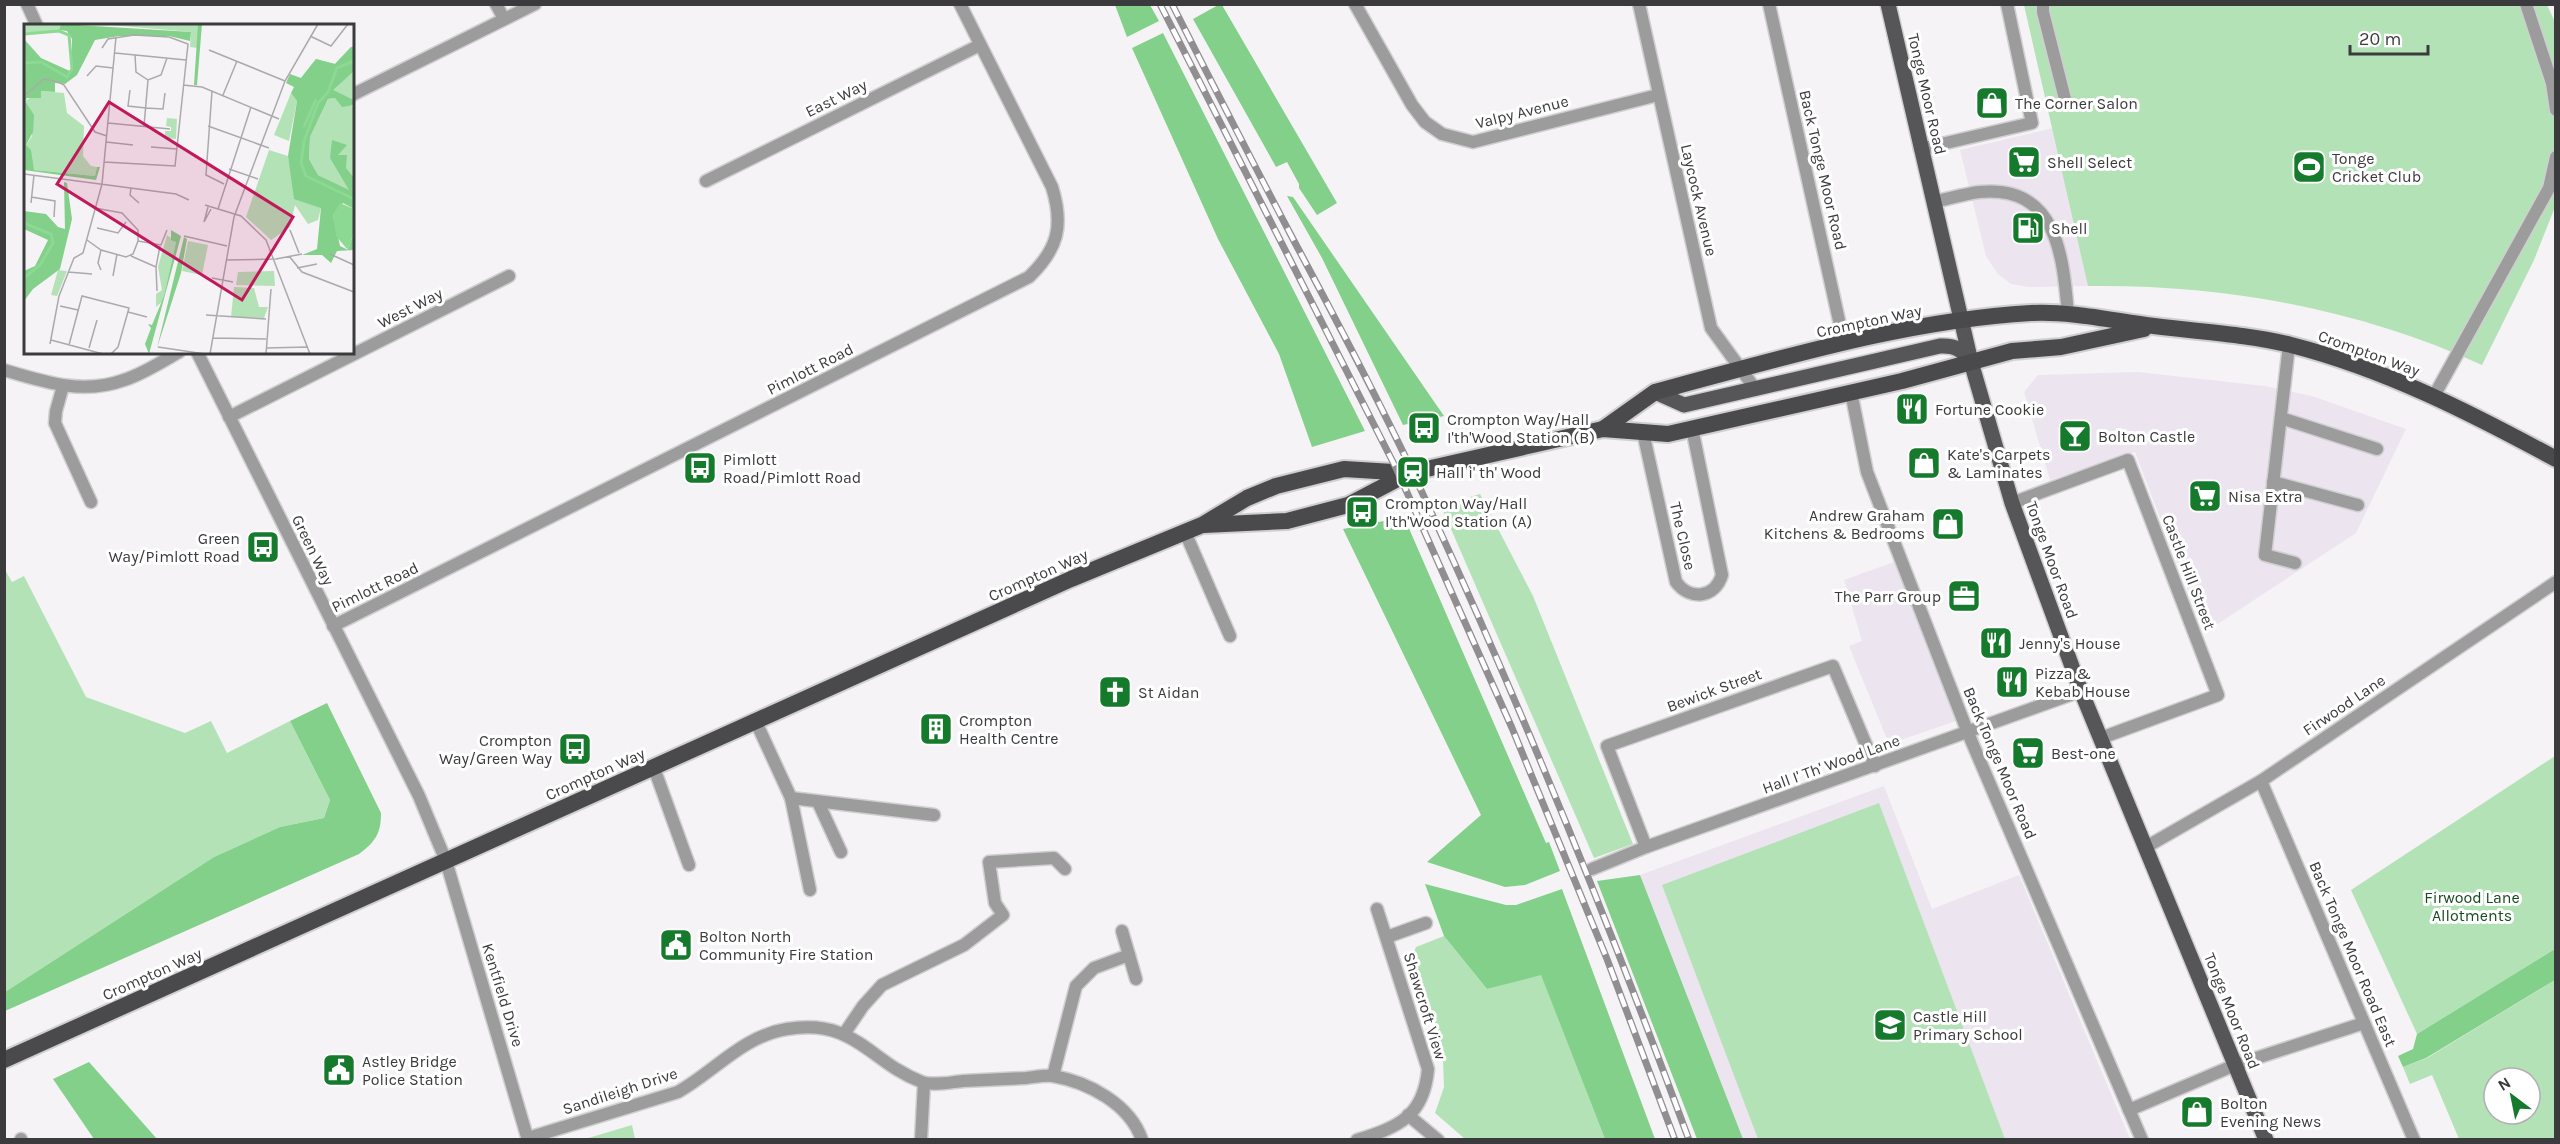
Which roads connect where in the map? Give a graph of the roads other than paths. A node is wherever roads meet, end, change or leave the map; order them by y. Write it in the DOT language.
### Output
graph roads {
  1 [pos="27,4"];
  2 [pos="496,4"];
  3 [pos="535,4"];
  4 [pos="960,4"];
  5 [pos="1355,4"];
  6 [pos="1639,4"];
  7 [pos="1769,4"];
  8 [pos="1888,4"];
  9 [pos="2007,4"];
  10 [pos="2043,4"];
  11 [pos="2526,4"];
  12 [pos="504,20"];
  13 [pos="36,24"];
  14 [pos="980,45"];
  15 [pos="354,94"];
  16 [pos="1658,95"];
  17 [pos="2065,99"];
  18 [pos="2556,110"];
  19 [pos="1920,149"];
  20 [pos="2556,157"];
  21 [pos="705,181"];
  22 [pos="1934,202"];
  23 [pos="509,276"];
  24 [pos="2068,314"];
  25 [pos="1962,320"];
  26 [pos="2157,327"];
  27 [pos="1844,343"];
  28 [pos="2289,345"];
  29 [pos="175,354"];
  30 [pos="198,354"];
  31 [pos="1971,362"];
  32 [pos="1741,369"];
  33 [pos="4,370"];
  34 [pos="63,386"];
  35 [pos="1756,390"];
  36 [pos="1655,392"];
  37 [pos="1851,392"];
  38 [pos="2434,396"];
  39 [pos="229,417"];
  40 [pos="2281,418"];
  41 [pos="1692,428"];
  42 [pos="1603,429"];
  43 [pos="1643,432"];
  44 [pos="2377,449"];
  45 [pos="2556,459"];
  46 [pos="1409,473"];
  47 [pos="2273,482"];
  48 [pos="91,502"];
  49 [pos="2012,503"];
  50 [pos="2358,506"];
  51 [pos="1202,525"];
  52 [pos="1185,532"];
  53 [pos="2295,562"];
  54 [pos="2556,582"];
  55 [pos="333,626"];
  56 [pos="1230,636"];
  57 [pos="2081,691"];
  58 [pos="756,722"];
  59 [pos="1968,733"];
  60 [pos="2100,738"];
  61 [pos="1875,766"];
  62 [pos="654,768"];
  63 [pos="2261,781"];
  64 [pos="791,798"];
  65 [pos="818,802"];
  66 [pos="934,815"];
  67 [pos="1646,847"];
  68 [pos="2146,848"];
  69 [pos="841,852"];
  70 [pos="446,861"];
  71 [pos="689,865"];
  72 [pos="1592,868"];
  73 [pos="1065,869"];
  74 [pos="810,890"];
  75 [pos="1377,909"];
  76 [pos="1426,923"];
  77 [pos="1122,931"];
  78 [pos="1386,938"];
  79 [pos="1129,955"];
  80 [pos="1136,979"];
  81 [pos="2364,1023"];
  82 [pos="844,1034"];
  83 [pos="4,1060"];
  84 [pos="2235,1065"];
  85 [pos="1053,1076"];
  86 [pos="924,1083"];
  87 [pos="2129,1110"];
  88 [pos="1408,1115"];
  89 [pos="2137,1138"];
  90 [pos="528,1139"];
  91 [pos="921,1140"];
  92 [pos="1142,1140"];
  93 [pos="1357,1140"];
  94 [pos="1438,1140"];
  95 [pos="2266,1140"];
  96 [pos="2414,1140"];
  1 -- 13 [label="street"];
  2 -- 12 [label="street"];
  3 -- 12 [label="street"];
  4 -- 14 [label="street, Pimlott Road"];
  5 -- 16 [label="street, Valpy Avenue"];
  6 -- 16 [label="street, Laycock Avenue"];
  7 -- 27 [label="street, Back Tonge Moor Road"];
  8 -- 19 [label="main road, Tonge Moor Road"];
  9 -- 19 [label="street"];
  10 -- 17 [label="street"];
  11 -- 18 [label="street"];
  12 -- 15 [label="street"];
  14 -- 21 [label="street, East Way"];
  14 -- 55 [label="street, Pimlott Road"];
  16 -- 32 [label="street, Laycock Avenue"];
  19 -- 22 [label="main road, Tonge Moor Road"];
  20 -- 38 [label="street"];
  22 -- 24 [label="street"];
  22 -- 25 [label="main road, Tonge Moor Road"];
  23 -- 39 [label="street, West Way"];
  24 -- 25 [label="highway, Crompton Way"];
  24 -- 26 [label="highway, Crompton Way"];
  25 -- 27 [label="highway, Crompton Way"];
  25 -- 31 [label="main road, Tonge Moor Road"];
  26 -- 28 [label="highway, Crompton Way"];
  26 -- 31 [label="highway, Crompton Way"];
  27 -- 32 [label="highway, Crompton Way"];
  28 -- 38 [label="highway, Crompton Way"];
  28 -- 40 [label="street"];
  29 -- 34 [label="street"];
  30 -- 39 [label="street, Green Way"];
  31 -- 35 [label="main road"];
  31 -- 37 [label="highway, Crompton Way"];
  31 -- 49 [label="main road, Tonge Moor Road"];
  32 -- 35 [label="street, Laycock Avenue"];
  32 -- 36 [label="highway, Crompton Way"];
  33 -- 34 [label="street"];
  34 -- 48 [label="street"];
  35 -- 36 [label="main road"];
  36 -- 42 [label="highway, Crompton Way"];
  37 -- 41 [label="highway, Crompton Way"];
  37 -- 59 [label="street, Back Tonge Moor Road"];
  38 -- 45 [label="highway, Crompton Way"];
  39 -- 55 [label="street, Green Way"];
  40 -- 44 [label="street"];
  40 -- 47 [label="street"];
  41 -- 43 [label="highway, Crompton Way"];
  41 -- 43 [label="street, The Close"];
  42 -- 43 [label="highway, Crompton Way"];
  42 -- 46 [label="highway, Crompton Way"];
  46 -- 51 [label="highway, Crompton Way"];
  46 -- 51 [label="highway, Crompton Way"];
  47 -- 50 [label="street"];
  47 -- 53 [label="street"];
  49 -- 57 [label="main road, Tonge Moor Road"];
  49 -- 60 [label="street, Castle Hill Street"];
  51 -- 52 [label="highway, Crompton Way"];
  52 -- 56 [label="street"];
  52 -- 58 [label="highway, Crompton Way"];
  54 -- 63 [label="street, Firwood Lane"];
  55 -- 70 [label="street, Green Way"];
  57 -- 59 [label="street, Hall I' Th' Wood Lane"];
  57 -- 60 [label="main road, Tonge Moor Road"];
  58 -- 62 [label="highway, Crompton Way"];
  58 -- 64 [label="street"];
  59 -- 61 [label="street, Hall I' Th' Wood Lane"];
  59 -- 87 [label="street, Back Tonge Moor Road"];
  60 -- 68 [label="main road, Tonge Moor Road"];
  61 -- 67 [label="street, Hall I' Th' Wood Lane"];
  61 -- 67 [label="street, Bewick Street"];
  62 -- 70 [label="highway, Crompton Way"];
  62 -- 71 [label="street"];
  63 -- 68 [label="street, Firwood Lane"];
  63 -- 81 [label="street, Back Tonge Moor Road East"];
  64 -- 65 [label="street"];
  64 -- 74 [label="street"];
  65 -- 66 [label="street"];
  65 -- 69 [label="street"];
  67 -- 72 [label="street, Hall I' Th' Wood Lane"];
  68 -- 84 [label="main road, Tonge Moor Road"];
  70 -- 83 [label="highway, Crompton Way"];
  70 -- 90 [label="street, Kentfield Drive"];
  73 -- 82 [label="street"];
  75 -- 78 [label="street, Shawcroft View"];
  76 -- 78 [label="street, Shawcroft View"];
  77 -- 79 [label="street"];
  78 -- 88 [label="street, Shawcroft View"];
  79 -- 80 [label="street"];
  79 -- 85 [label="street"];
  81 -- 84 [label="street"];
  81 -- 96 [label="street, Back Tonge Moor Road East"];
  82 -- 86 [label="street, Sandileigh Drive"];
  82 -- 90 [label="street, Sandileigh Drive"];
  84 -- 87 [label="street"];
  84 -- 95 [label="main road, Tonge Moor Road"];
  85 -- 86 [label="street, Sandileigh Drive"];
  85 -- 92 [label="street, Sandileigh Drive"];
  86 -- 91 [label="street"];
  87 -- 89 [label="street, Back Tonge Moor Road"];
  88 -- 93 [label="street, Shawcroft View"];
  88 -- 94 [label="street"];
}
